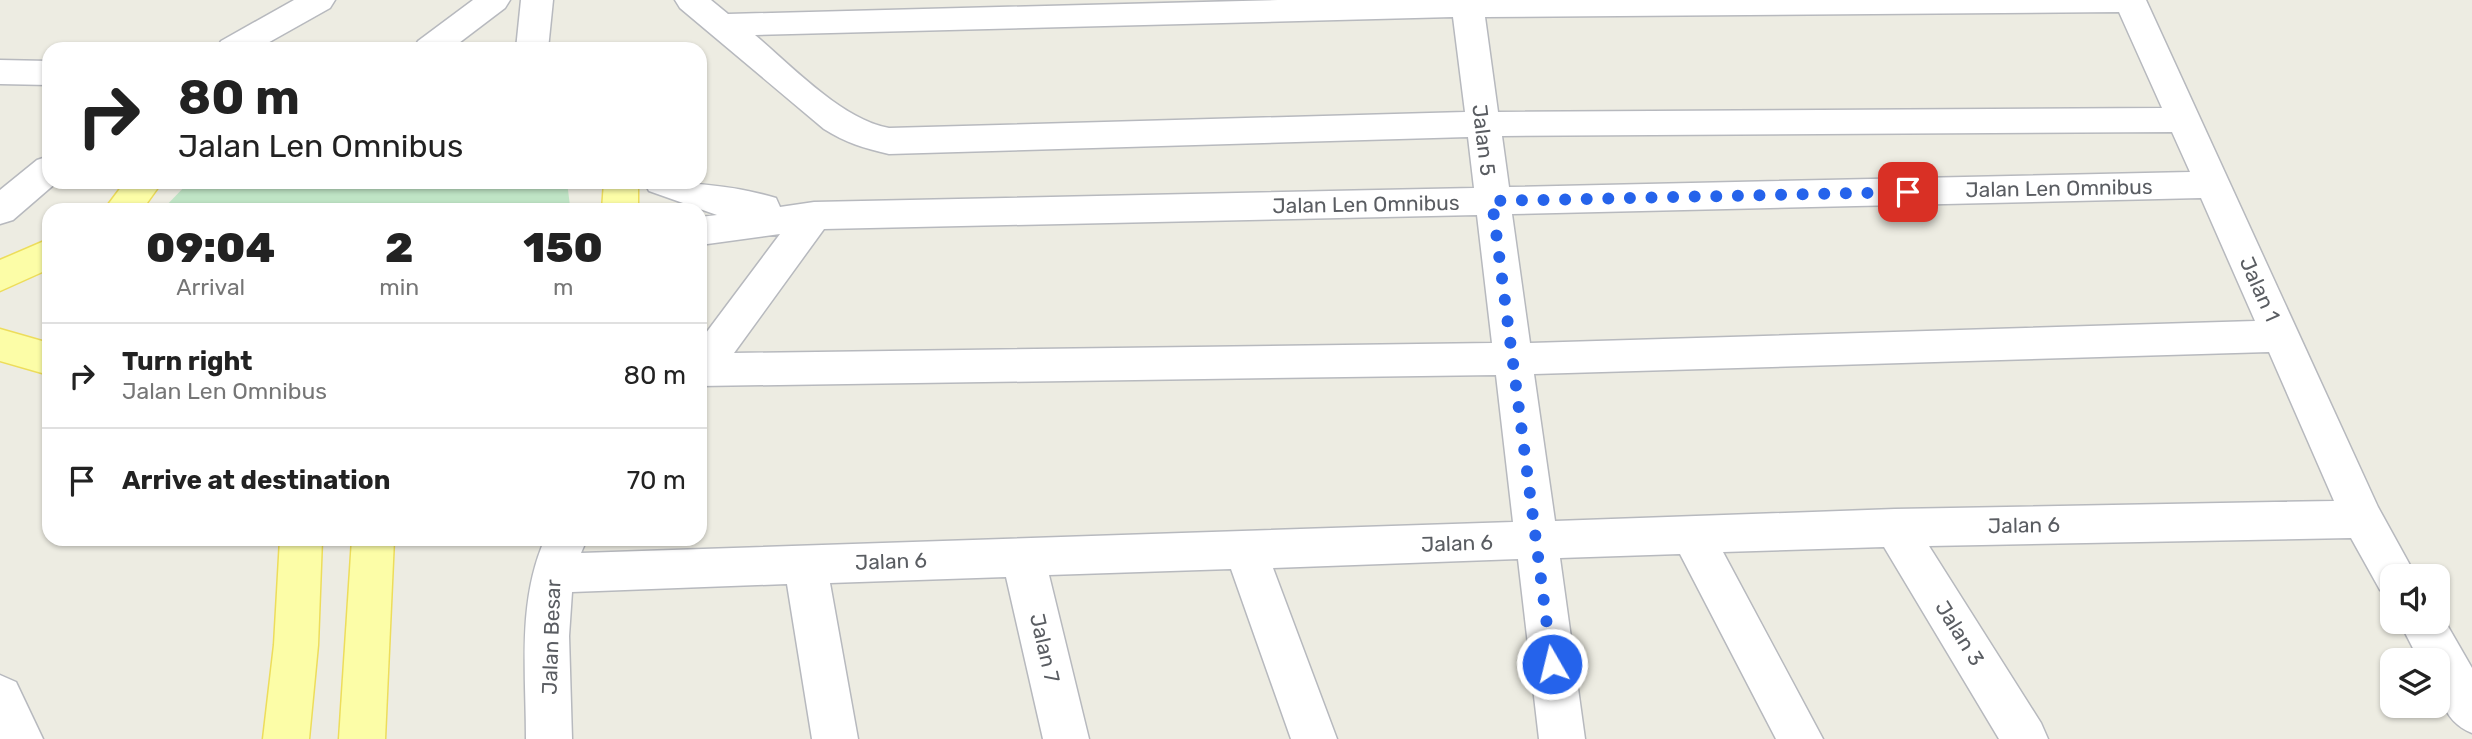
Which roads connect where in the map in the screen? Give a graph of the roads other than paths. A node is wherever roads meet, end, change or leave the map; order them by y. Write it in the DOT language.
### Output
graph roads {
  1 [pos="319,0"];
  2 [pos="494,0"];
  3 [pos="537,0"];
  4 [pos="691,0"];
  5 [pos="2130,0"];
  6 [pos="1467,3"];
  7 [pos="722,25"];
  8 [pos="244,42"];
  9 [pos="438,42"];
  10 [pos="533,42"];
  11 [pos="0,72"];
  12 [pos="42,73"];
  13 [pos="2184,120"];
  14 [pos="1482,124"];
  15 [pos="42,174"];
  16 [pos="2213,185"];
  17 [pos="680,189"];
  18 [pos="7,199"];
  19 [pos="1492,201"];
  20 [pos="814,216"];
  21 [pos="707,230"];
  22 [pos="42,256"];
  23 [pos="0,276"];
  24 [pos="2281,336"];
  25 [pos="0,345"];
  26 [pos="42,357"];
  27 [pos="1513,359"];
  28 [pos="707,360"];
  29 [pos="707,369"];
  30 [pos="2363,519"];
  31 [pos="1895,528"];
  32 [pos="1692,535"];
  33 [pos="1535,540"];
  34 [pos="300,546"];
  35 [pos="373,546"];
  36 [pos="1245,549"];
  37 [pos="559,556"];
  38 [pos="1023,557"];
  39 [pos="805,564"];
  40 [pos="2388,564"];
  41 [pos="2428,634"];
  42 [pos="0,697"];
  43 [pos="2472,711"];
  44 [pos="20,739"];
  45 [pos="286,739"];
  46 [pos="362,739"];
  47 [pos="549,739"];
  48 [pos="835,739"];
  49 [pos="1066,739"];
  50 [pos="1314,739"];
  51 [pos="1562,739"];
  52 [pos="1800,739"];
  53 [pos="2025,739"];
  1 -- 8 [label="street"];
  2 -- 9 [label="street"];
  3 -- 10 [label="street"];
  4 -- 7 [label="street"];
  5 -- 6 [label="street"];
  5 -- 13 [label="street, Jalan 1"];
  6 -- 7 [label="street"];
  6 -- 14 [label="street, Jalan 5"];
  7 -- 14 [label="street"];
  11 -- 12 [label="street"];
  13 -- 14 [label="street"];
  13 -- 16 [label="street, Jalan 1"];
  14 -- 19 [label="street, Jalan 5"];
  15 -- 18 [label="street"];
  16 -- 19 [label="street, Jalan Len Omnibus"];
  16 -- 24 [label="street, Jalan 1"];
  17 -- 20 [label="street, Jalan Len Omnibus"];
  19 -- 20 [label="street, Jalan Len Omnibus"];
  19 -- 27 [label="street, Jalan 5"];
  20 -- 21 [label="street, Jalan Len Omnibus"];
  20 -- 28 [label="street"];
  22 -- 23 [label="main road"];
  24 -- 27 [label="street"];
  24 -- 30 [label="street, Jalan 1"];
  25 -- 26 [label="main road"];
  27 -- 29 [label="street"];
  27 -- 33 [label="street, Jalan 5"];
  30 -- 31 [label="street, Jalan 6"];
  30 -- 40 [label="street, Jalan 1"];
  31 -- 32 [label="street, Jalan 6"];
  31 -- 53 [label="street, Jalan 3"];
  32 -- 33 [label="street, Jalan 6"];
  32 -- 52 [label="street"];
  33 -- 36 [label="street, Jalan 6"];
  33 -- 51 [label="street, Jalan 5"];
  34 -- 45 [label="main road"];
  35 -- 46 [label="main road"];
  36 -- 38 [label="street, Jalan 6"];
  36 -- 50 [label="street"];
  37 -- 39 [label="street, Jalan 6"];
  37 -- 47 [label="street, Jalan Besar"];
  38 -- 39 [label="street, Jalan 6"];
  38 -- 49 [label="street, Jalan 7"];
  39 -- 48 [label="street"];
  41 -- 43 [label="street"];
  42 -- 44 [label="street"];
}
